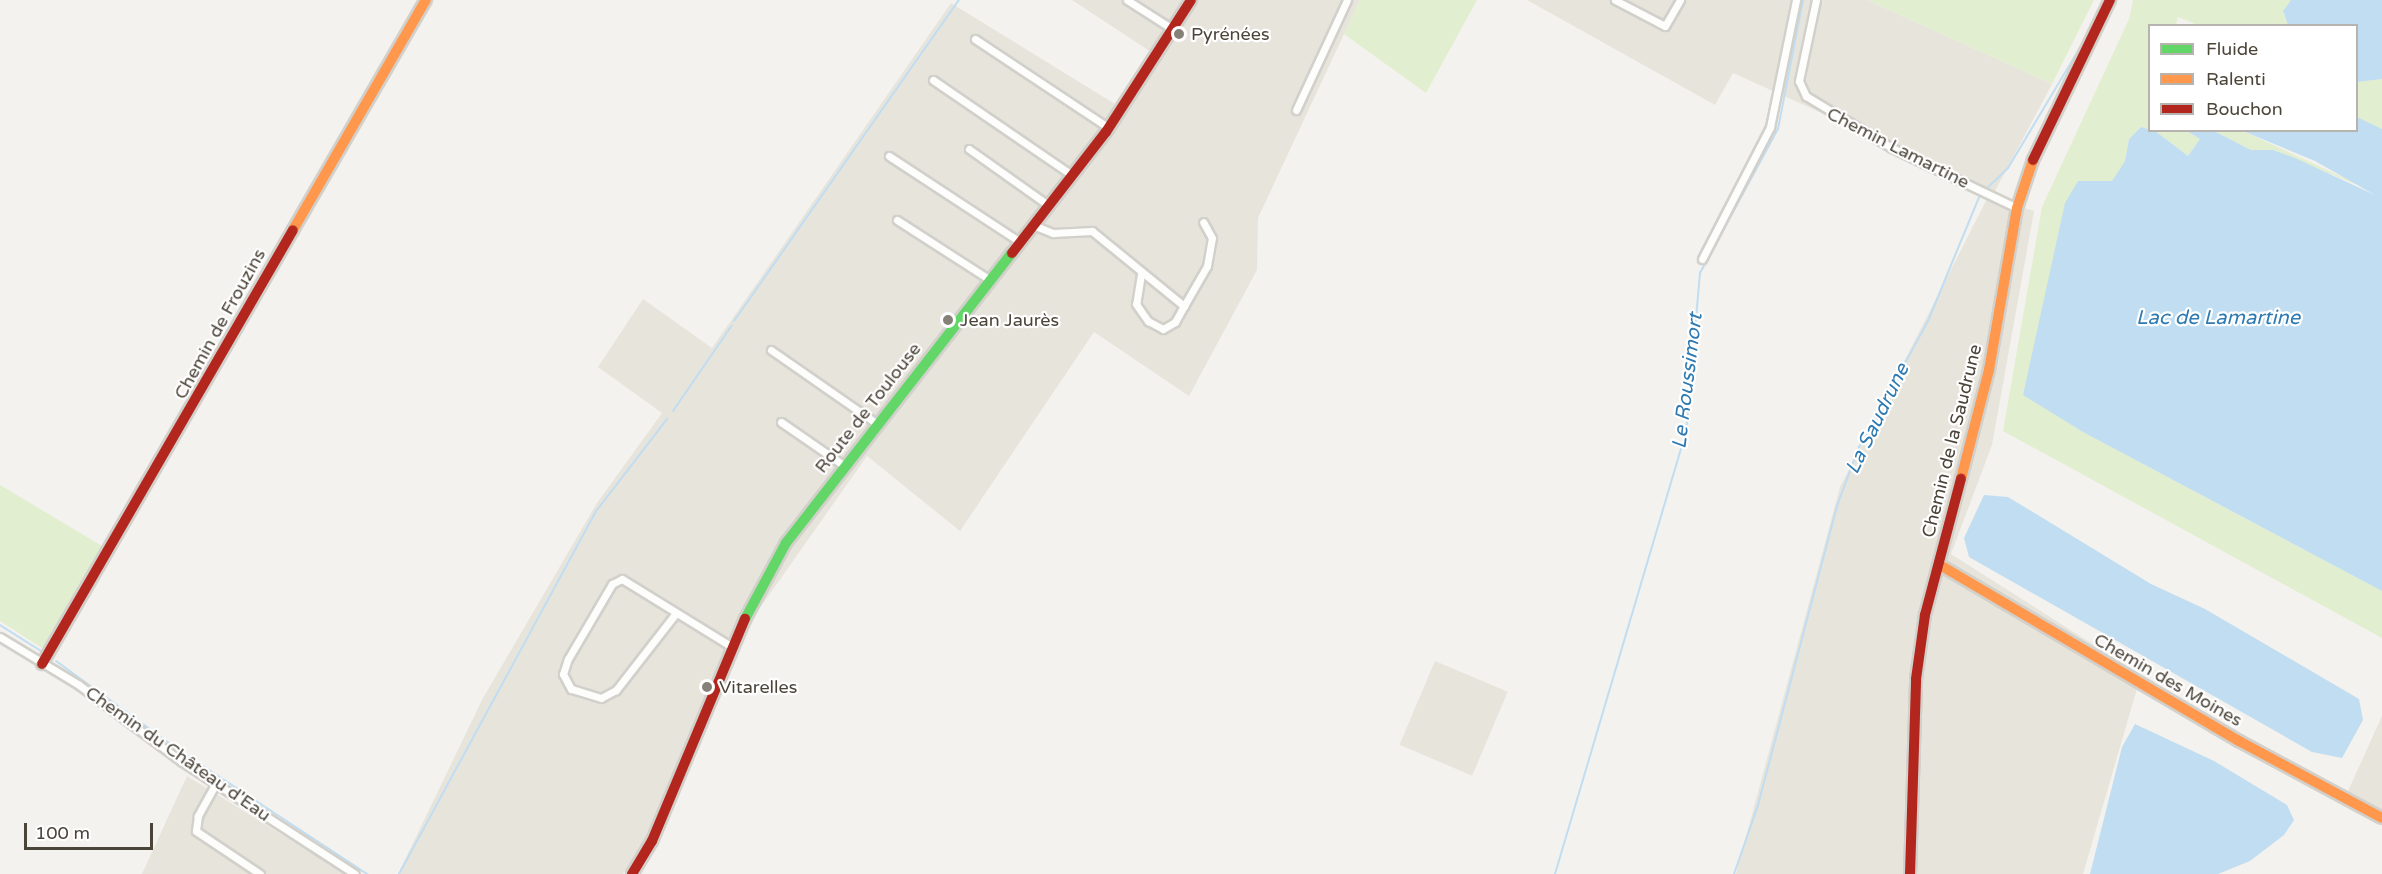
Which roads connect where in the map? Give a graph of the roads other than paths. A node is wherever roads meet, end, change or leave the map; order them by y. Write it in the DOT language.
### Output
graph roads {
  1 [pos="426,0"];
  2 [pos="1127,0"];
  3 [pos="1191,0"];
  4 [pos="1347,0"];
  5 [pos="1615,0"];
  6 [pos="1680,0"];
  7 [pos="1796,0"];
  8 [pos="1816,0"];
  9 [pos="2110,0"];
  10 [pos="1174,30"];
  11 [pos="975,39"];
  12 [pos="933,80"];
  13 [pos="1296,110"];
  14 [pos="1109,128"];
  15 [pos="969,149"];
  16 [pos="889,156"];
  17 [pos="1072,175"];
  18 [pos="1048,205"];
  19 [pos="2017,208"];
  20 [pos="897,220"];
  21 [pos="1203,222"];
  22 [pos="1033,225"];
  23 [pos="1020,242"];
  24 [pos="1702,259"];
  25 [pos="1141,274"];
  26 [pos="990,280"];
  27 [pos="1184,306"];
  28 [pos="771,350"];
  29 [pos="781,422"];
  30 [pos="876,423"];
  31 [pos="843,465"];
  32 [pos="1940,565"];
  33 [pos="676,613"];
  34 [pos="0,637"];
  35 [pos="732,647"];
  36 [pos="42,664"];
  37 [pos="216,783"];
  38 [pos="2382,818"];
  39 [pos="260,874"];
  40 [pos="355,874"];
  41 [pos="632,874"];
  42 [pos="1910,874"];
  1 -- 36 [label="street, Chemin de Frouzins"];
  2 -- 10 [label="street"];
  3 -- 10 [label="street, Route de Toulouse"];
  4 -- 13 [label="street"];
  5 -- 6 [label="street"];
  7 -- 24 [label="street"];
  8 -- 19 [label="street, Chemin Lamartine"];
  9 -- 19 [label="street, Chemin de la Saudrune"];
  10 -- 14 [label="street, Route de Toulouse"];
  11 -- 14 [label="street"];
  12 -- 17 [label="street"];
  14 -- 17 [label="street, Route de Toulouse"];
  15 -- 18 [label="street"];
  16 -- 23 [label="street"];
  17 -- 18 [label="street, Route de Toulouse"];
  18 -- 22 [label="street, Route de Toulouse"];
  19 -- 32 [label="street, Chemin de la Saudrune"];
  20 -- 26 [label="street"];
  21 -- 27 [label="street"];
  22 -- 23 [label="street, Route de Toulouse"];
  22 -- 25 [label="street"];
  23 -- 26 [label="street, Route de Toulouse"];
  25 -- 27 [label="street"];
  25 -- 27 [label="street"];
  26 -- 30 [label="street, Route de Toulouse"];
  28 -- 30 [label="street"];
  29 -- 31 [label="street"];
  30 -- 31 [label="street, Route de Toulouse"];
  31 -- 35 [label="street, Route de Toulouse"];
  32 -- 38 [label="street, Chemin des Moines"];
  32 -- 42 [label="street, Chemin de la Saudrune"];
  33 -- 33 [label="street"];
  33 -- 35 [label="street"];
  34 -- 36 [label="street, Chemin du Château d'Eau"];
  35 -- 41 [label="street, Route de Toulouse"];
  36 -- 37 [label="street, Chemin du Château d'Eau"];
  37 -- 39 [label="street"];
  37 -- 40 [label="street, Chemin du Château d'Eau"];
}
